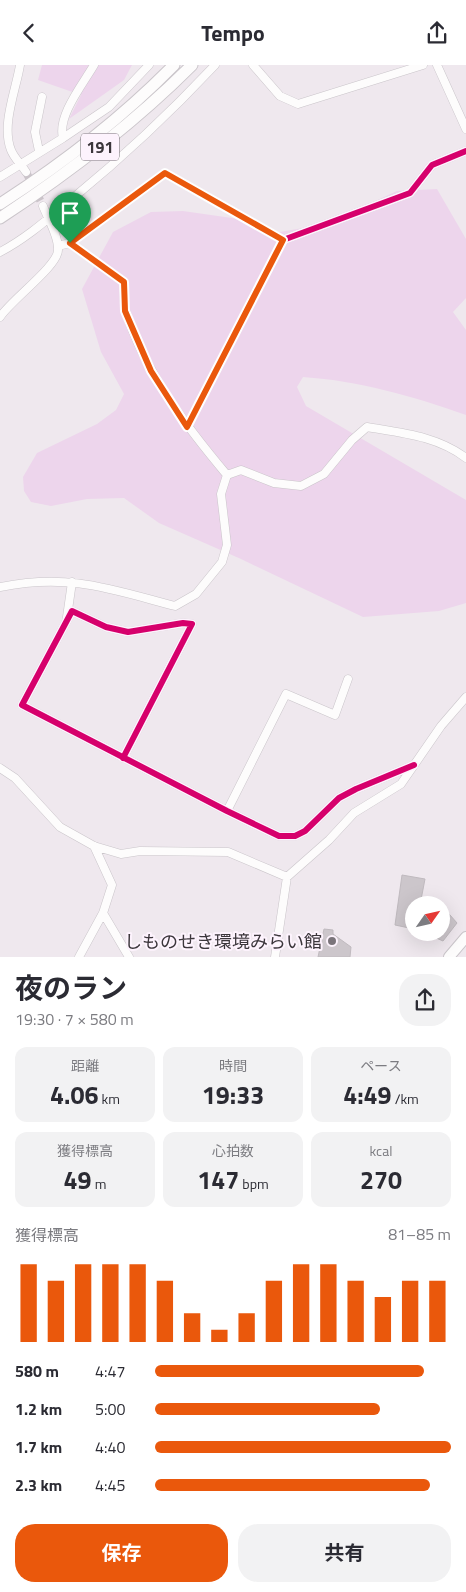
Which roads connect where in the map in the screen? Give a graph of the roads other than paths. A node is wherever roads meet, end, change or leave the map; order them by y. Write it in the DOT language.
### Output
graph roads {
  1 [pos="20,65"];
  2 [pos="94,65"];
  3 [pos="149,65"];
  4 [pos="174,65"];
  5 [pos="192,65"];
  6 [pos="215,65"];
  7 [pos="253,65"];
  8 [pos="423,65"];
  9 [pos="437,65"];
  10 [pos="42,97"];
  11 [pos="466,129"];
  12 [pos="63,138"];
  13 [pos="0,142"];
  14 [pos="9,144"];
  15 [pos="39,151"];
  16 [pos="466,151"];
  17 [pos="21,163"];
  18 [pos="26,172"];
  19 [pos="0,177"];
  20 [pos="0,204"];
  21 [pos="44,206"];
  22 [pos="0,218"];
  23 [pos="48,219"];
  24 [pos="283,240"];
  25 [pos="70,243"];
  26 [pos="58,246"];
  27 [pos="0,252"];
  28 [pos="0,317"];
  29 [pos="187,427"];
  30 [pos="466,458"];
  31 [pos="226,475"];
  32 [pos="72,581"];
  33 [pos="0,587"];
  34 [pos="66,622"];
  35 [pos="348,679"];
  36 [pos="466,697"];
  37 [pos="123,759"];
  38 [pos="414,765"];
  39 [pos="0,768"];
  40 [pos="227,811"];
  41 [pos="94,846"];
  42 [pos="287,877"];
  43 [pos="103,913"];
  44 [pos="466,937"];
  45 [pos="78,957"];
  46 [pos="128,957"];
  47 [pos="275,957"];
  48 [pos="449,957"];
  1 -- 14 [label="street"];
  2 -- 12 [label="street"];
  3 -- 12 [label="street"];
  4 -- 20 [label="highway, 191"];
  5 -- 22 [label="highway, 191"];
  6 -- 23 [label="street"];
  7 -- 8 [label="street"];
  9 -- 11 [label="street"];
  10 -- 15 [label="street"];
  12 -- 15 [label="street"];
  13 -- 14 [label="street"];
  14 -- 17 [label="street"];
  15 -- 17 [label="street"];
  16 -- 24 [label="street"];
  17 -- 18 [label="street"];
  17 -- 19 [label="street"];
  21 -- 23 [label="street"];
  23 -- 26 [label="street"];
  23 -- 27 [label="street"];
  24 -- 25 [label="street"];
  24 -- 29 [label="street"];
  25 -- 26 [label="street"];
  25 -- 29 [label="street"];
  26 -- 28 [label="street"];
  29 -- 31 [label="street"];
  30 -- 31 [label="street"];
  31 -- 32 [label="street"];
  32 -- 33 [label="street"];
  32 -- 34 [label="street"];
  34 -- 37 [label="street"];
  34 -- 37 [label="street"];
  35 -- 40 [label="street"];
  36 -- 38 [label="street"];
  37 -- 40 [label="street"];
  38 -- 40 [label="street"];
  38 -- 42 [label="street"];
  39 -- 41 [label="street"];
  41 -- 42 [label="street"];
  41 -- 43 [label="street"];
  42 -- 47 [label="street"];
  43 -- 45 [label="street"];
  43 -- 46 [label="street"];
  44 -- 48 [label="main road"];
}
